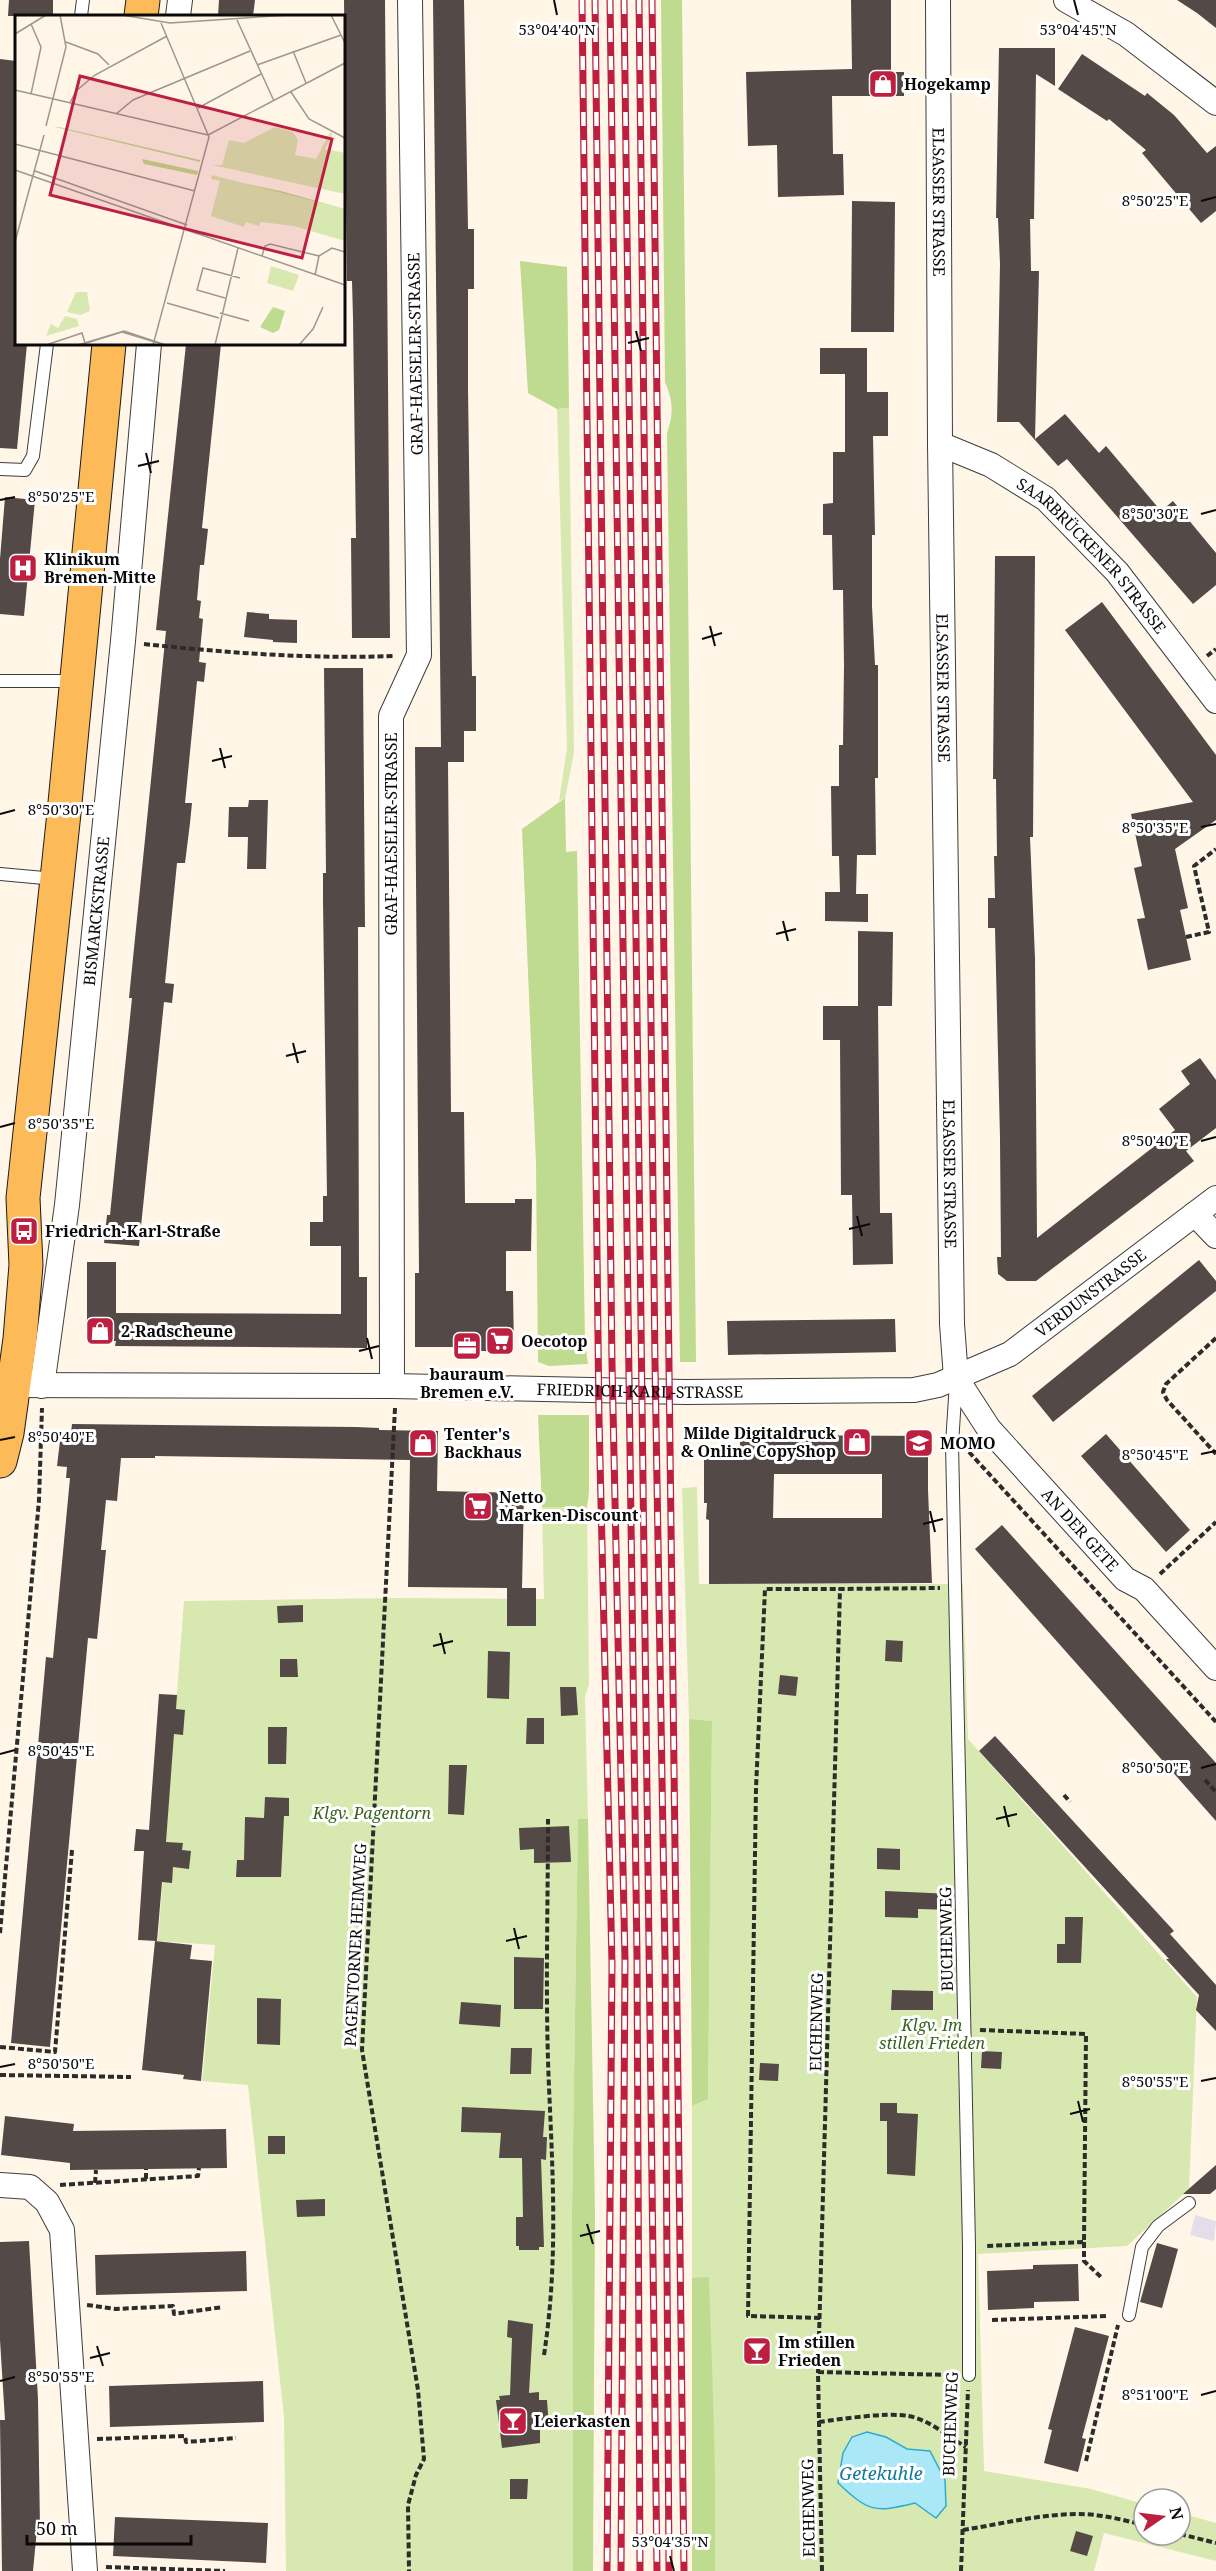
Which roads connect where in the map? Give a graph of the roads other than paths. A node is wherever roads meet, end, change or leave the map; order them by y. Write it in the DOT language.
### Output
graph roads {
  1 [pos="83,0"];
  2 [pos="143,0"];
  3 [pos="180,0"];
  4 [pos="411,0"];
  5 [pos="938,0"];
  6 [pos="1066,0"];
  7 [pos="81,15"];
  8 [pos="141,15"];
  9 [pos="178,15"];
  10 [pos="1216,103"];
  11 [pos="47,345"];
  12 [pos="109,345"];
  13 [pos="149,345"];
  14 [pos="940,444"];
  15 [pos="0,469"];
  16 [pos="0,681"];
  17 [pos="76,681"];
  18 [pos="1216,701"];
  19 [pos="0,874"];
  20 [pos="57,880"];
  21 [pos="23,1198"];
  22 [pos="1216,1198"];
  23 [pos="1196,1214"];
  24 [pos="1216,1236"];
  25 [pos="0,1304"];
  26 [pos="956,1378"];
  27 [pos="25,1382"];
  28 [pos="392,1386"];
  29 [pos="0,1461"];
  30 [pos="1216,1668"];
  31 [pos="0,2185"];
  32 [pos="1189,2203"];
  33 [pos="1125,2315"];
  34 [pos="969,2375"];
  35 [pos="86,2569"];
  1 -- 7 [label="lane"];
  2 -- 8 [label="main road"];
  3 -- 9 [label="street"];
  4 -- 28 [label="street, GRAF-HAESELER-STRASSE"];
  5 -- 14 [label="street, ELSASSER STRASSE"];
  6 -- 10 [label="street"];
  11 -- 15 [label="lane"];
  12 -- 17 [label="main road, BISMARCKSTRASSE"];
  13 -- 27 [label="street, BISMARCKSTRASSE"];
  14 -- 18 [label="street, SAARBRÜCKENER STRASSE"];
  14 -- 26 [label="street, ELSASSER STRASSE"];
  16 -- 17 [label="lane"];
  17 -- 20 [label="main road, BISMARCKSTRASSE"];
  19 -- 20 [label="lane"];
  20 -- 21 [label="main road, BISMARCKSTRASSE"];
  21 -- 25 [label="main road, BISMARCKSTRASSE"];
  21 -- 27 [label="main road, BISMARCKSTRASSE"];
  22 -- 23 [label="street, VERDUNSTRASSE"];
  23 -- 24 [label="street"];
  23 -- 26 [label="street, VERDUNSTRASSE"];
  26 -- 28 [label="street, FRIEDRICH-KARL-STRASSE"];
  26 -- 30 [label="street, AN DER GETE"];
  26 -- 34 [label="lane, BUCHENWEG"];
  27 -- 28 [label="street, FRIEDRICH-KARL-STRASSE"];
  27 -- 29 [label="main road, BISMARCKSTRASSE"];
  31 -- 35 [label="street"];
  32 -- 33 [label="lane"];
}
